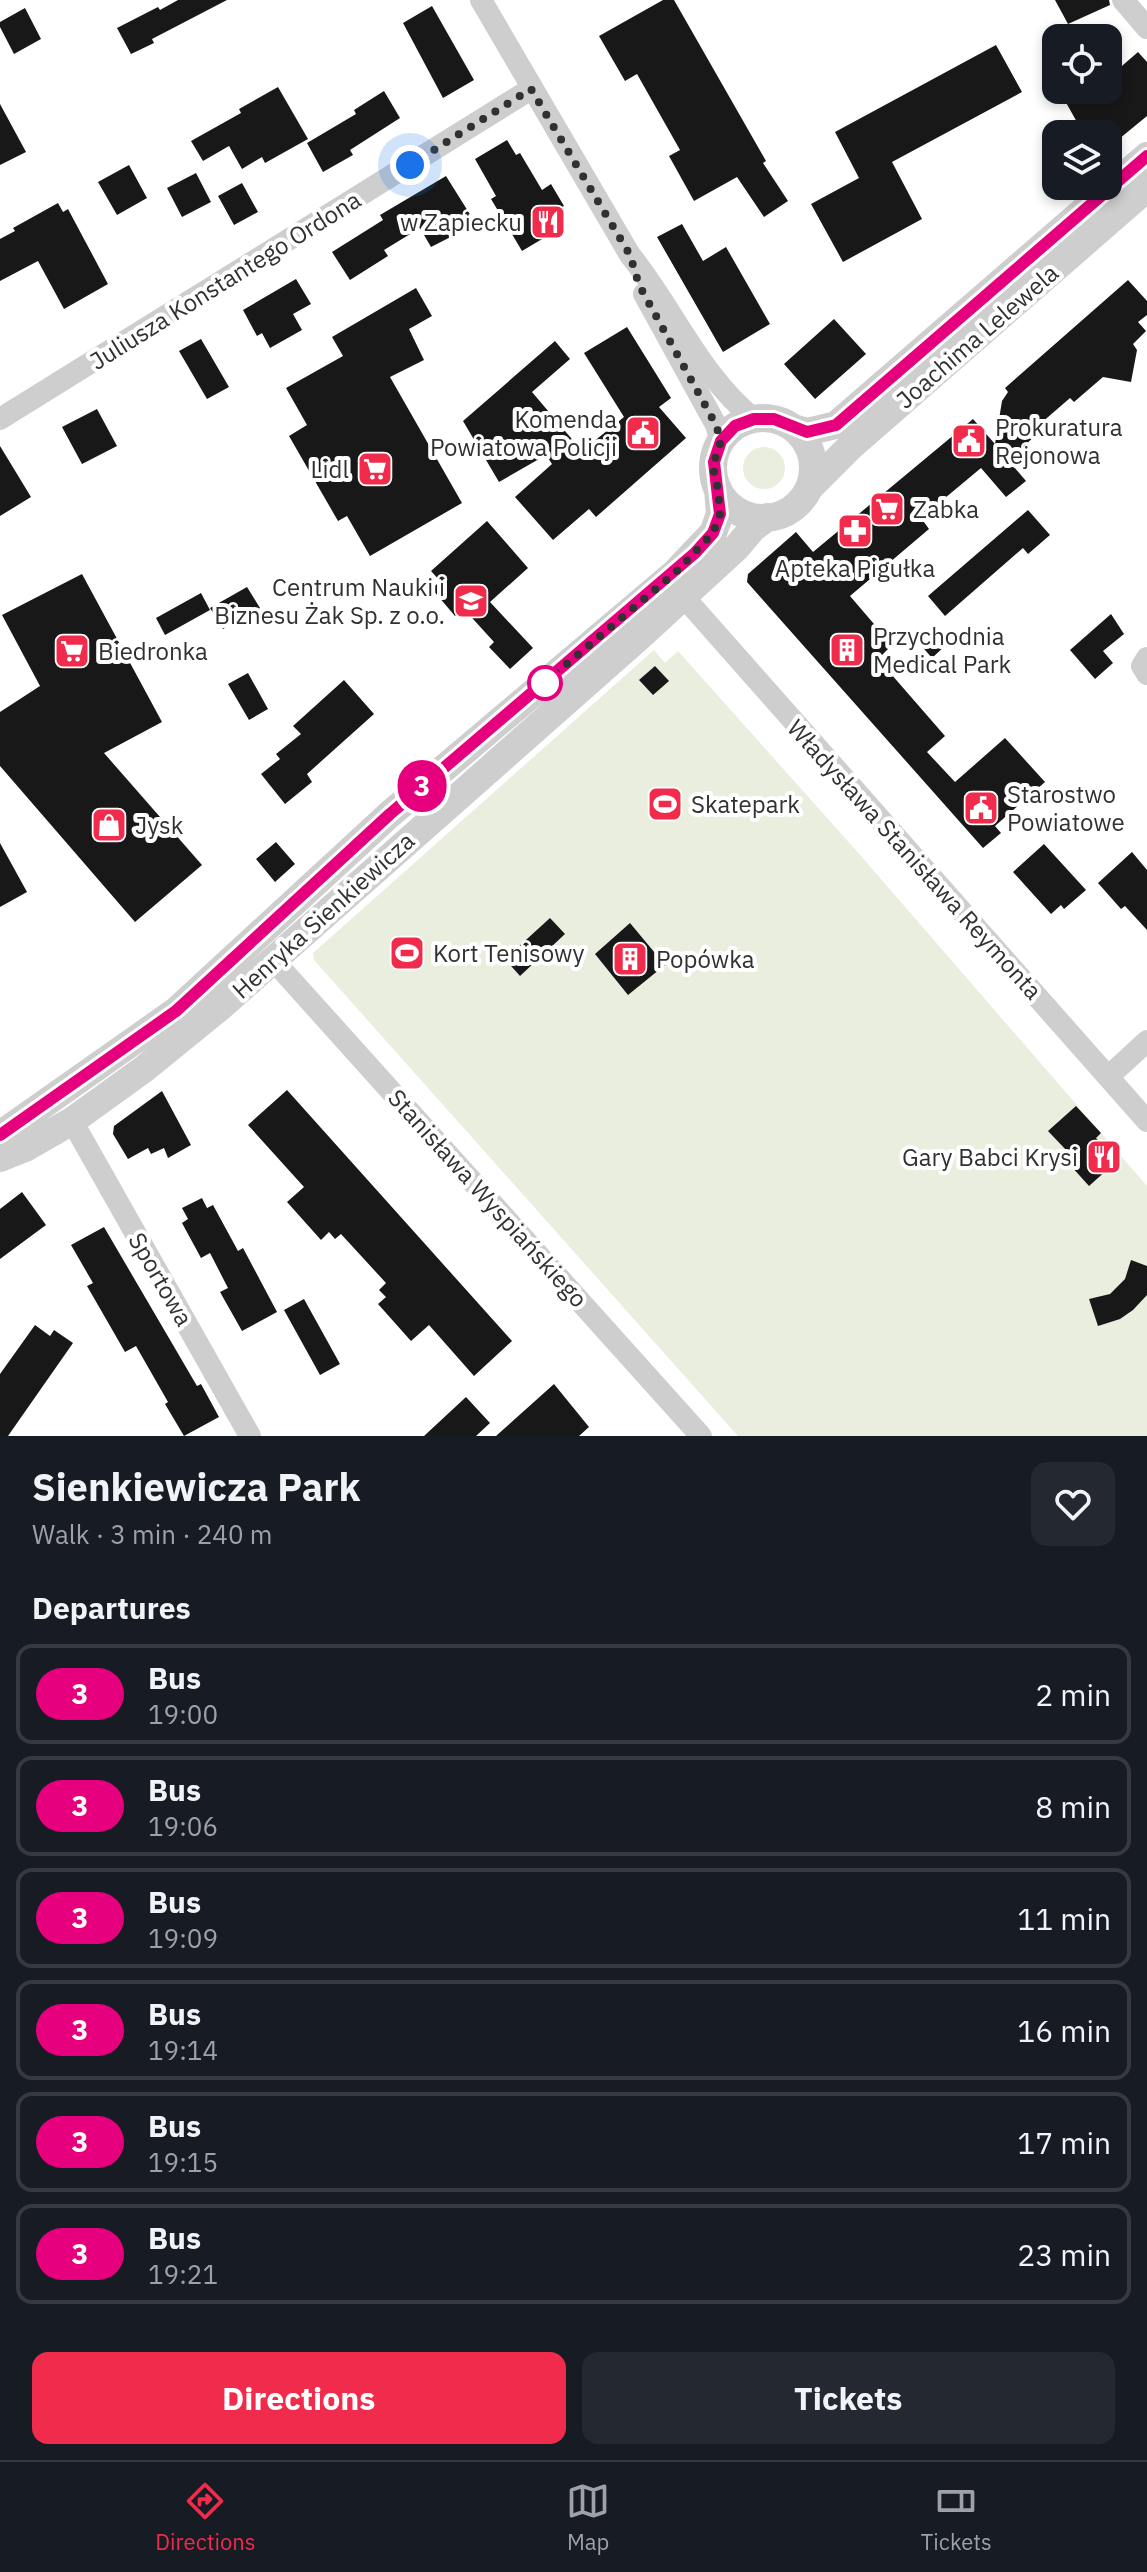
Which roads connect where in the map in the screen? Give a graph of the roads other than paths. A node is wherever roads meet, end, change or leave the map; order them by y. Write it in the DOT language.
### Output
graph roads {
  1 [pos="481,0"];
  2 [pos="1123,0"];
  3 [pos="1147,28"];
  4 [pos="531,89"];
  5 [pos="1147,156"];
  6 [pos="1147,188"];
  7 [pos="630,255"];
  8 [pos="0,419"];
  9 [pos="754,419"];
  10 [pos="793,428"];
  11 [pos="721,441"];
  12 [pos="810,487"];
  13 [pos="718,489"];
  14 [pos="768,517"];
  15 [pos="688,591"];
  16 [pos="1147,658"];
  17 [pos="1147,674"];
  18 [pos="274,961"];
  19 [pos="1147,1041"];
  20 [pos="1108,1077"];
  21 [pos="72,1121"];
  22 [pos="1147,1121"];
  23 [pos="0,1135"];
  24 [pos="0,1158"];
  25 [pos="250,1436"];
  26 [pos="701,1436"];
  1 -- 4 [label="street"];
  2 -- 3 [label="street"];
  4 -- 7 [label="street"];
  4 -- 8 [label="street, Juliusza Konstantego Ordona"];
  5 -- 10 [label="street, Joachima Lelewela"];
  6 -- 12 [label="street, Joachima Lelewela"];
  7 -- 9 [label="street"];
  7 -- 11 [label="street"];
  9 -- 10 [label="street"];
  9 -- 11 [label="street"];
  10 -- 12 [label="street"];
  11 -- 13 [label="street"];
  12 -- 14 [label="street"];
  13 -- 14 [label="street"];
  13 -- 23 [label="street, Henryka Sienkiewicza"];
  14 -- 15 [label="street, Henryka Sienkiewicza"];
  15 -- 18 [label="street, Henryka Sienkiewicza"];
  15 -- 20 [label="street, Władysława Stanisława Reymonta"];
  16 -- 17 [label="street"];
  18 -- 21 [label="street, Henryka Sienkiewicza"];
  18 -- 26 [label="street, Stanisława Wyspiańskiego"];
  19 -- 20 [label="street"];
  20 -- 22 [label="street, Władysława Stanisława Reymonta"];
  21 -- 24 [label="street, Henryka Sienkiewicza"];
  21 -- 25 [label="street, Sportowa"];
}
